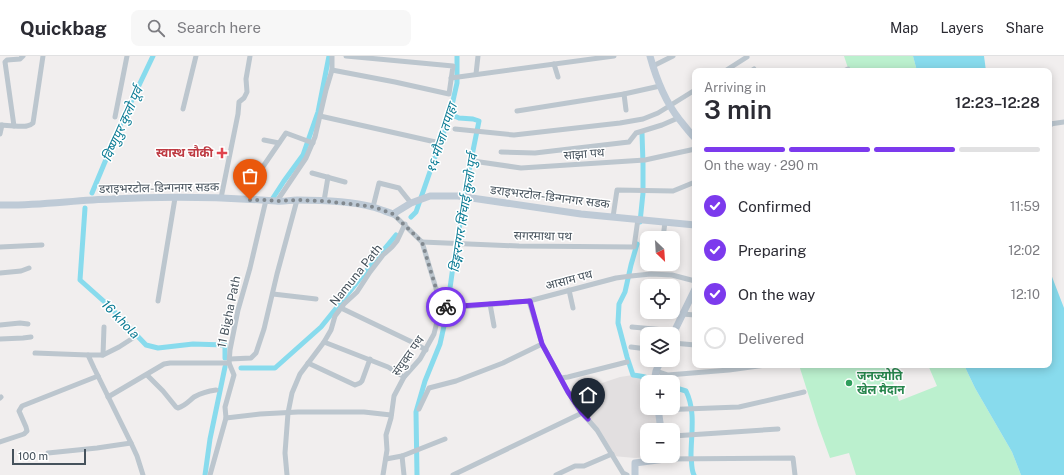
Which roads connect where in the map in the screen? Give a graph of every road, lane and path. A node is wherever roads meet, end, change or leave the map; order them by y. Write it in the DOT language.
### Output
graph roads {
  1 [pos="23,56"];
  2 [pos="43,56"];
  3 [pos="127,56"];
  4 [pos="196,56"];
  5 [pos="250,56"];
  6 [pos="332,56"];
  7 [pos="346,56"];
  8 [pos="478,56"];
  9 [pos="566,56"];
  10 [pos="614,56"];
  11 [pos="650,56"];
  12 [pos="673,56"];
  13 [pos="747,57"];
  14 [pos="566,62"];
  15 [pos="554,64"];
  16 [pos="653,66"];
  17 [pos="730,68"];
  18 [pos="332,70"];
  19 [pos="476,74"];
  20 [pos="456,77"];
  21 [pos="558,77"];
  22 [pos="660,86"];
  23 [pos="692,92"];
  24 [pos="624,94"];
  25 [pos="670,106"];
  26 [pos="183,108"];
  27 [pos="626,110"];
  28 [pos="516,111"];
  29 [pos="320,116"];
  30 [pos="115,117"];
  31 [pos="678,118"];
  32 [pos="1064,122"];
  33 [pos="1,125"];
  34 [pos="1052,125"];
  35 [pos="14,126"];
  36 [pos="455,129"];
  37 [pos="0,134"];
  38 [pos="692,134"];
  39 [pos="264,140"];
  40 [pos="309,141"];
  41 [pos="279,143"];
  42 [pos="440,143"];
  43 [pos="692,150"];
  44 [pos="501,152"];
  45 [pos="473,161"];
  46 [pos="312,173"];
  47 [pos="328,177"];
  48 [pos="345,182"];
  49 [pos="692,183"];
  50 [pos="175,198"];
  51 [pos="222,198"];
  52 [pos="250,200"];
  53 [pos="266,200"];
  54 [pos="297,200"];
  55 [pos="277,201"];
  56 [pos="324,201"];
  57 [pos="411,203"];
  58 [pos="0,205"];
  59 [pos="374,207"];
  60 [pos="393,214"];
  61 [pos="613,217"];
  62 [pos="640,219"];
  63 [pos="665,222"];
  64 [pos="405,224"];
  65 [pos="692,224"];
  66 [pos="664,231"];
  67 [pos="422,242"];
  68 [pos="42,244"];
  69 [pos="0,247"];
  70 [pos="29,268"];
  71 [pos="0,273"];
  72 [pos="692,280"];
  73 [pos="569,290"];
  74 [pos="273,294"];
  75 [pos="692,296"];
  76 [pos="316,299"];
  77 [pos="158,301"];
  78 [pos="530,301"];
  79 [pos="490,304"];
  80 [pos="441,305"];
  81 [pos="341,308"];
  82 [pos="574,308"];
  83 [pos="682,314"];
  84 [pos="692,315"];
  85 [pos="28,324"];
  86 [pos="0,325"];
  87 [pos="494,326"];
  88 [pos="632,327"];
  89 [pos="676,327"];
  90 [pos="104,328"];
  91 [pos="640,328"];
  92 [pos="32,337"];
  93 [pos="134,338"];
  94 [pos="0,339"];
  95 [pos="324,342"];
  96 [pos="542,344"];
  97 [pos="680,344"];
  98 [pos="692,345"];
  99 [pos="631,347"];
  100 [pos="640,348"];
  101 [pos="426,350"];
  102 [pos="35,353"];
  103 [pos="88,355"];
  104 [pos="103,355"];
  105 [pos="370,359"];
  106 [pos="230,361"];
  107 [pos="628,362"];
  108 [pos="308,363"];
  109 [pos="658,367"];
  110 [pos="743,368"];
  111 [pos="656,371"];
  112 [pos="147,375"];
  113 [pos="655,375"];
  114 [pos="98,376"];
  115 [pos="404,377"];
  116 [pos="561,378"];
  117 [pos="216,390"];
  118 [pos="804,392"];
  119 [pos="108,397"];
  120 [pos="419,409"];
  121 [pos="680,409"];
  122 [pos="288,413"];
  123 [pos="582,413"];
  124 [pos="391,414"];
  125 [pos="226,418"];
  126 [pos="778,429"];
  127 [pos="680,436"];
  128 [pos="445,440"];
  129 [pos="0,442"];
  130 [pos="131,443"];
  131 [pos="48,453"];
  132 [pos="612,454"];
  133 [pos="402,456"];
  134 [pos="386,459"];
  135 [pos="680,459"];
  136 [pos="640,462"];
  137 [pos="623,474"];
  138 [pos="143,475"];
  139 [pos="210,475"];
  140 [pos="287,475"];
  141 [pos="383,475"];
  142 [pos="404,475"];
  143 [pos="453,475"];
  144 [pos="556,475"];
  145 [pos="635,475"];
  146 [pos="795,475"];
  1 -- 35 [label="street"];
  2 -- 35 [label="street"];
  3 -- 30 [label="street"];
  4 -- 26 [label="street"];
  5 -- 51 [label="street"];
  6 -- 18 [label="street"];
  7 -- 20 [label="street"];
  8 -- 19 [label="street"];
  9 -- 14 [label="street"];
  10 -- 14 [label="street"];
  11 -- 16 [label="street"];
  12 -- 16 [label="street"];
  13 -- 17 [label="street"];
  14 -- 15 [label="street"];
  15 -- 19 [label="street"];
  15 -- 21 [label="street"];
  16 -- 22 [label="street"];
  18 -- 20 [label="street"];
  18 -- 29 [label="street"];
  19 -- 20 [label="street"];
  22 -- 24 [label="street"];
  22 -- 25 [label="street"];
  23 -- 25 [label="street"];
  24 -- 27 [label="street"];
  24 -- 28 [label="street"];
  25 -- 31 [label="street"];
  25 -- 36 [label="street"];
  29 -- 40 [label="street"];
  29 -- 42 [label="street"];
  31 -- 38 [label="street"];
  31 -- 44 [label="street"];
  32 -- 34 [label="street"];
  33 -- 35 [label="street"];
  33 -- 37 [label="street"];
  39 -- 41 [label="street"];
  40 -- 41 [label="street"];
  40 -- 55 [label="street"];
  41 -- 52 [label="street"];
  43 -- 45 [label="street, साझा पथ"];
  46 -- 47 [label="street"];
  47 -- 48 [label="street"];
  47 -- 56 [label="street"];
  49 -- 61 [label="street"];
  50 -- 51 [label="street, डराइभरटोल-डिन्गनगर सडक"];
  50 -- 58 [label="street, डराइभरटोल-डिन्गनगर सडक"];
  50 -- 77 [label="street"];
  51 -- 52 [label="street, डराइभरटोल-डिन्गनगर सडक"];
  52 -- 53 [label="street, डराइभरटोल-डिन्गनगर सडक"];
  53 -- 55 [label="street, डराइभरटोल-डिन्गनगर सडक"];
  53 -- 106 [label="street, 11 Bigha Path"];
  54 -- 55 [label="street, डराइभरटोल-डिन्गनगर सडक"];
  54 -- 56 [label="street, डराइभरटोल-डिन्गनगर सडक"];
  54 -- 74 [label="street"];
  56 -- 59 [label="street, डराइभरटोल-डिन्गनगर सडक"];
  57 -- 59 [label="street"];
  57 -- 60 [label="street, डराइभरटोल-डिन्गनगर सडक"];
  57 -- 61 [label="street, डराइभरटोल-डिन्गनगर सडक"];
  59 -- 60 [label="street, डराइभरटोल-डिन्गनगर सडक"];
  60 -- 64 [label="street"];
  61 -- 62 [label="street, डराइभरटोल-डिन्गनगर सडक"];
  62 -- 63 [label="street, डराइभरटोल-डिन्गनगर सडक"];
  62 -- 67 [label="street, सगरमाथा पथ"];
  63 -- 65 [label="street, डराइभरटोल-डिन्गनगर सडक"];
  63 -- 66 [label="street"];
  64 -- 67 [label="street"];
  64 -- 81 [label="street, Namuna Path"];
  67 -- 80 [label="street"];
  68 -- 69 [label="street"];
  70 -- 71 [label="street"];
  72 -- 73 [label="street, आसाम पथ"];
  73 -- 78 [label="street, आसाम पथ"];
  73 -- 82 [label="street"];
  74 -- 76 [label="street"];
  74 -- 106 [label="street"];
  75 -- 83 [label="street"];
  78 -- 79 [label="street, आसाम पथ"];
  78 -- 96 [label="street"];
  79 -- 80 [label="street, आसाम पथ"];
  79 -- 87 [label="street"];
  80 -- 101 [label="street, संयुक्त पथ"];
  81 -- 95 [label="street, Namuna Path"];
  81 -- 101 [label="street"];
  83 -- 84 [label="street"];
  83 -- 89 [label="street"];
  85 -- 86 [label="street"];
  88 -- 91 [label="street"];
  90 -- 104 [label="street"];
  92 -- 94 [label="street"];
  93 -- 104 [label="street"];
  95 -- 105 [label="street"];
  95 -- 108 [label="street, Namuna Path"];
  96 -- 116 [label="street"];
  96 -- 120 [label="street"];
  97 -- 98 [label="street"];
  99 -- 100 [label="street"];
  101 -- 115 [label="street, संयुक्त पथ"];
  102 -- 103 [label="street"];
  103 -- 104 [label="street"];
  103 -- 114 [label="street"];
  105 -- 108 [label="street"];
  105 -- 115 [label="street"];
  106 -- 112 [label="street"];
  106 -- 125 [label="street, 11 Bigha Path"];
  107 -- 116 [label="street"];
  108 -- 122 [label="street, Namuna Path"];
  109 -- 111 [label="street"];
  110 -- 111 [label="street"];
  111 -- 113 [label="street"];
  112 -- 117 [label="street"];
  112 -- 119 [label="street"];
  114 -- 119 [label="street"];
  114 -- 129 [label="street"];
  115 -- 124 [label="street, संयुक्त पथ"];
  116 -- 123 [label="street"];
  118 -- 121 [label="street"];
  119 -- 130 [label="street"];
  122 -- 124 [label="street"];
  122 -- 125 [label="street"];
  122 -- 140 [label="street, Namuna Path"];
  123 -- 132 [label="street"];
  123 -- 143 [label="street"];
  124 -- 134 [label="street, संयुक्त पथ"];
  125 -- 139 [label="street, 11 Bigha Path"];
  126 -- 127 [label="street"];
  128 -- 133 [label="street"];
  130 -- 131 [label="street"];
  130 -- 138 [label="street"];
  132 -- 137 [label="street"];
  132 -- 144 [label="street"];
  133 -- 134 [label="street"];
  133 -- 142 [label="street"];
  134 -- 141 [label="street, संयुक्त पथ"];
  135 -- 146 [label="street"];
  136 -- 145 [label="street"];
}
